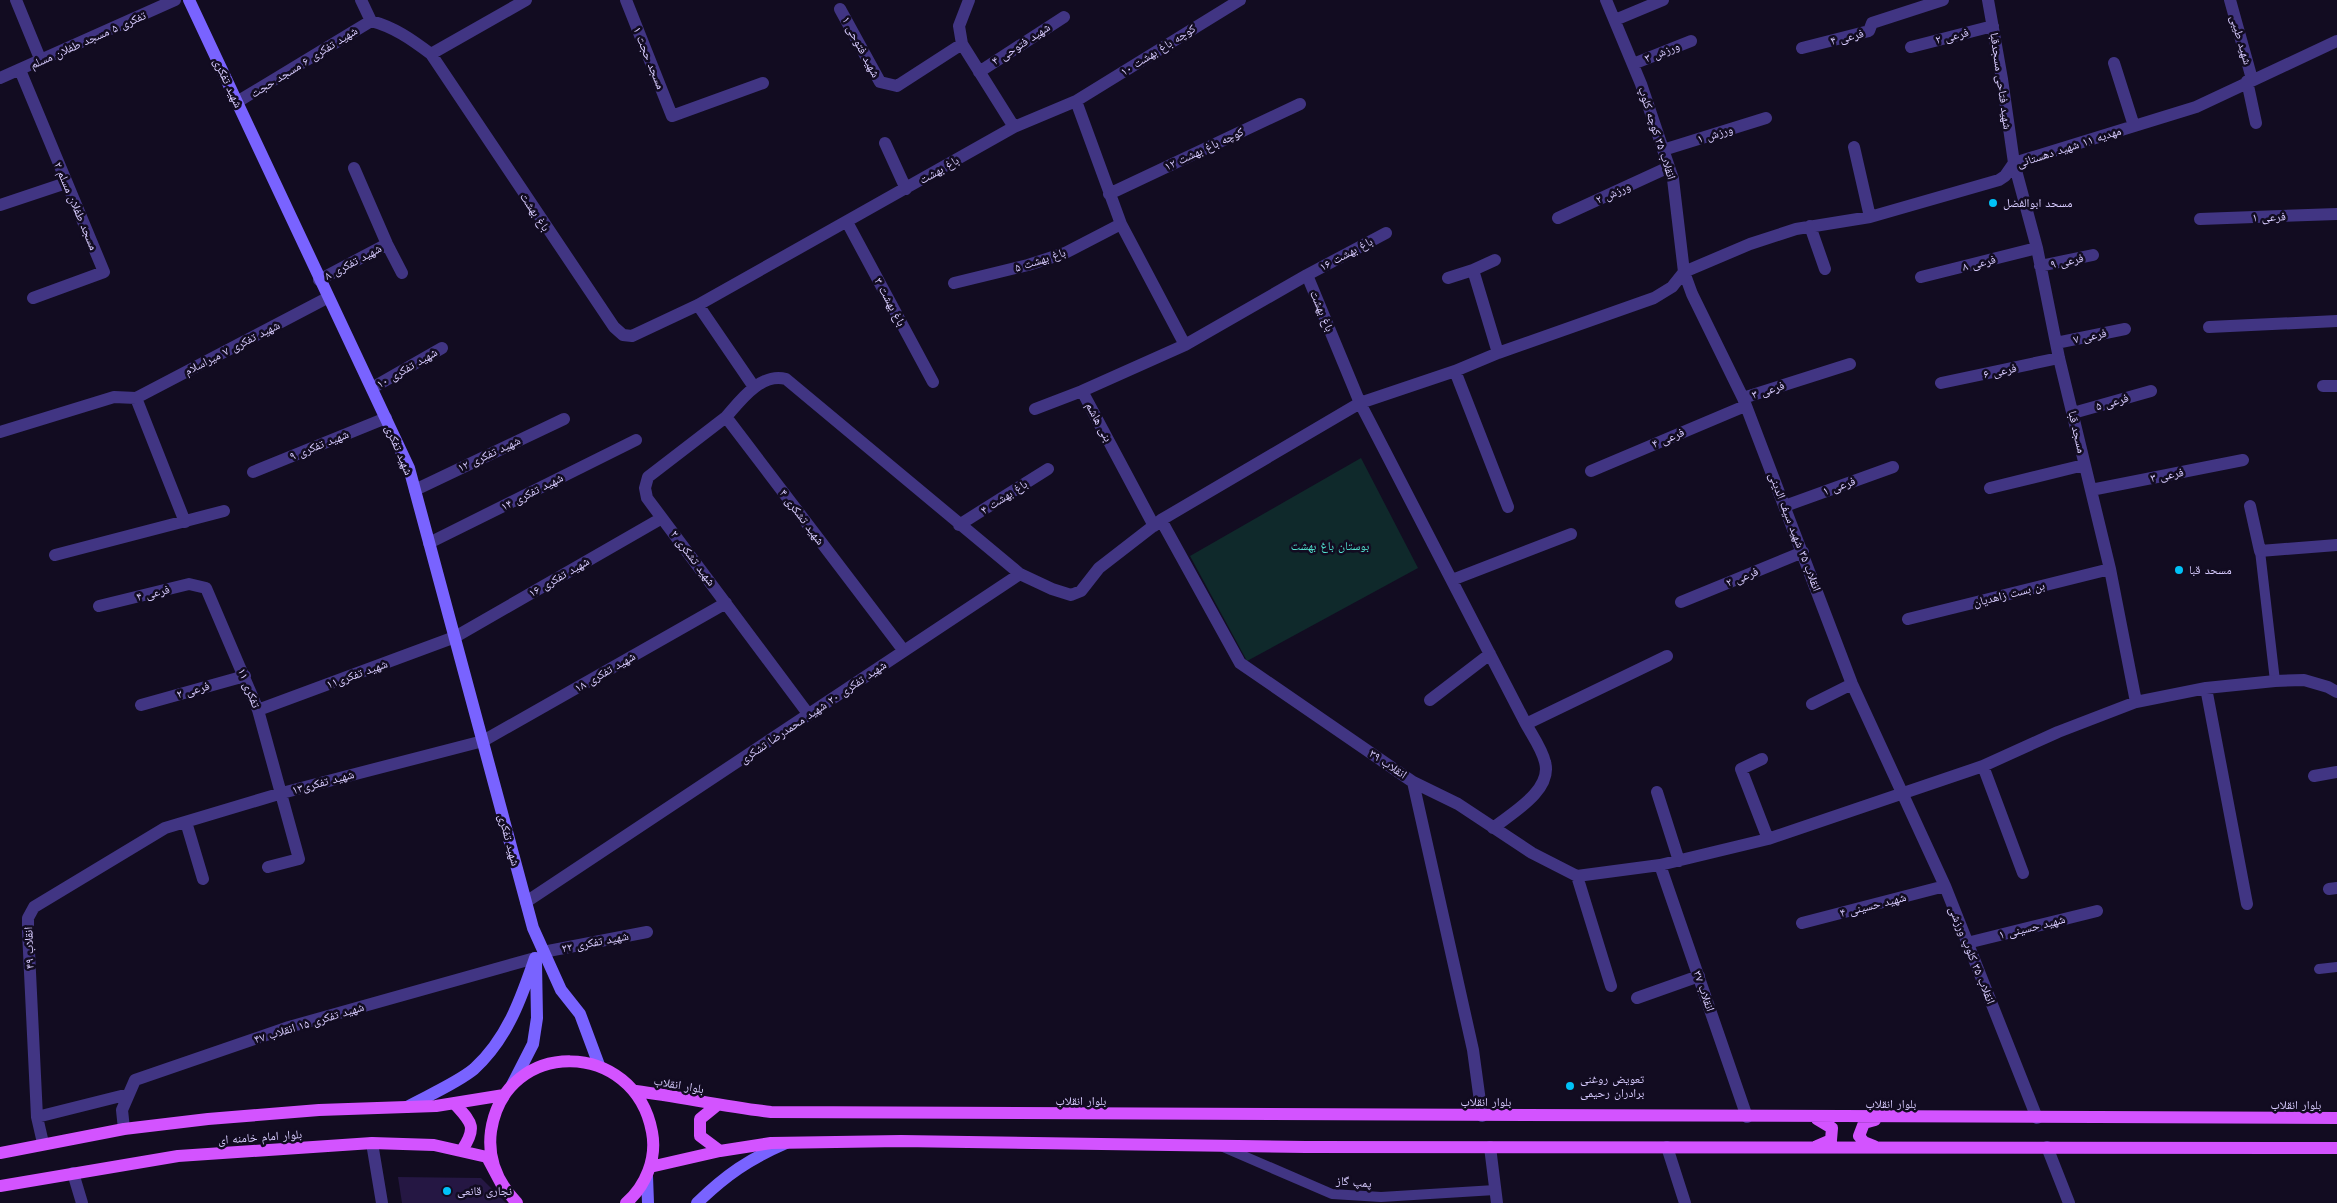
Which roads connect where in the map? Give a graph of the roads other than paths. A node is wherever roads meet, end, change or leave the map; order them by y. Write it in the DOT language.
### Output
graph roads {
  1 [pos="16,0"];
  2 [pos="175,0"];
  3 [pos="189,0"];
  4 [pos="361,0"];
  5 [pos="526,0"];
  6 [pos="969,0"];
  7 [pos="1240,0"];
  8 [pos="1606,0"];
  9 [pos="1663,0"];
  10 [pos="1943,0"];
  11 [pos="1988,0"];
  12 [pos="2230,0"];
  13 [pos="628,1"];
  14 [pos="840,9"];
  15 [pos="1064,17"];
  16 [pos="1615,20"];
  17 [pos="371,21"];
  18 [pos="1993,26"];
  19 [pos="1691,41"];
  20 [pos="2337,41"];
  21 [pos="962,44"];
  22 [pos="1911,46"];
  23 [pos="1802,48"];
  24 [pos="430,54"];
  25 [pos="42,61"];
  26 [pos="2114,63"];
  27 [pos="1633,64"];
  28 [pos="20,70"];
  29 [pos="979,72"];
  30 [pos="0,78"];
  31 [pos="2249,80"];
  32 [pos="763,83"];
  33 [pos="1076,101"];
  34 [pos="238,102"];
  35 [pos="1300,104"];
  36 [pos="1766,118"];
  37 [pos="2256,123"];
  38 [pos="2134,126"];
  39 [pos="1014,127"];
  40 [pos="885,143"];
  41 [pos="1854,147"];
  42 [pos="1663,150"];
  43 [pos="2014,163"];
  44 [pos="1669,167"];
  45 [pos="354,168"];
  46 [pos="66,183"];
  47 [pos="906,189"];
  48 [pos="1109,194"];
  49 [pos="0,205"];
  50 [pos="2337,214"];
  51 [pos="1870,216"];
  52 [pos="1558,218"];
  53 [pos="2200,220"];
  54 [pos="847,222"];
  55 [pos="1121,224"];
  56 [pos="1810,226"];
  57 [pos="1386,233"];
  58 [pos="387,244"];
  59 [pos="2037,248"];
  60 [pos="2093,255"];
  61 [pos="1496,260"];
  62 [pos="2040,266"];
  63 [pos="1473,270"];
  64 [pos="1824,270"];
  65 [pos="1684,272"];
  66 [pos="402,273"];
  67 [pos="1307,275"];
  68 [pos="1921,277"];
  69 [pos="1448,278"];
  70 [pos="319,280"];
  71 [pos="954,283"];
  72 [pos="33,298"];
  73 [pos="327,298"];
  74 [pos="698,305"];
  75 [pos="2337,320"];
  76 [pos="2209,327"];
  77 [pos="2125,329"];
  78 [pos="2056,343"];
  79 [pos="1185,345"];
  80 [pos="442,348"];
  81 [pos="1498,353"];
  82 [pos="2059,358"];
  83 [pos="1850,364"];
  84 [pos="1455,371"];
  85 [pos="933,382"];
  86 [pos="1941,383"];
  87 [pos="2323,386"];
  88 [pos="2337,386"];
  89 [pos="754,387"];
  90 [pos="372,388"];
  91 [pos="1082,391"];
  92 [pos="2151,391"];
  93 [pos="136,398"];
  94 [pos="1744,402"];
  95 [pos="1360,403"];
  96 [pos="1035,409"];
  97 [pos="2072,413"];
  98 [pos="726,417"];
  99 [pos="386,418"];
  100 [pos="564,419"];
  101 [pos="0,432"];
  102 [pos="636,440"];
  103 [pos="2243,460"];
  104 [pos="2084,465"];
  105 [pos="1893,467"];
  106 [pos="1048,469"];
  107 [pos="1592,471"];
  108 [pos="252,472"];
  109 [pos="1990,488"];
  110 [pos="415,490"];
  111 [pos="2091,490"];
  112 [pos="1785,506"];
  113 [pos="2250,506"];
  114 [pos="1508,507"];
  115 [pos="224,511"];
  116 [pos="662,518"];
  117 [pos="185,522"];
  118 [pos="1158,523"];
  119 [pos="959,525"];
  120 [pos="1571,534"];
  121 [pos="429,543"];
  122 [pos="2337,545"];
  123 [pos="2260,551"];
  124 [pos="1803,552"];
  125 [pos="55,555"];
  126 [pos="2110,569"];
  127 [pos="1020,574"];
  128 [pos="1452,580"];
  129 [pos="206,588"];
  130 [pos="1681,602"];
  131 [pos="726,603"];
  132 [pos="99,606"];
  133 [pos="1908,620"];
  134 [pos="455,637"];
  135 [pos="904,650"];
  136 [pos="1490,654"];
  137 [pos="1667,656"];
  138 [pos="245,676"];
  139 [pos="2275,681"];
  140 [pos="1852,684"];
  141 [pos="2206,688"];
  142 [pos="2337,692"];
  143 [pos="1430,700"];
  144 [pos="2136,702"];
  145 [pos="1812,704"];
  146 [pos="141,705"];
  147 [pos="258,710"];
  148 [pos="809,715"];
  149 [pos="1526,724"];
  150 [pos="483,741"];
  151 [pos="1762,759"];
  152 [pos="1983,766"];
  153 [pos="2337,772"];
  154 [pos="2314,776"];
  155 [pos="1413,782"];
  156 [pos="1657,792"];
  157 [pos="282,793"];
  158 [pos="1903,793"];
  159 [pos="186,822"];
  160 [pos="164,828"];
  161 [pos="1493,828"];
  162 [pos="1768,839"];
  163 [pos="1679,861"];
  164 [pos="1660,865"];
  165 [pos="268,868"];
  166 [pos="2023,873"];
  167 [pos="1577,876"];
  168 [pos="203,879"];
  169 [pos="1944,886"];
  170 [pos="526,902"];
  171 [pos="2247,904"];
  172 [pos="2097,911"];
  173 [pos="1802,923"];
  174 [pos="646,932"];
  175 [pos="1967,943"];
  176 [pos="539,955"];
  177 [pos="2337,967"];
  178 [pos="2320,969"];
  179 [pos="1699,976"];
  180 [pos="1611,986"];
  181 [pos="1637,998"];
  182 [pos="599,1065"];
  183 [pos="508,1090"];
  184 [pos="636,1092"];
  185 [pos="129,1094"];
  186 [pos="454,1103"];
  187 [pos="716,1106"];
  188 [pos="406,1107"];
  189 [pos="1482,1116"];
  190 [pos="37,1117"];
  191 [pos="1747,1117"];
  192 [pos="1815,1118"];
  193 [pos="1882,1118"];
  194 [pos="2036,1118"];
  195 [pos="2337,1118"];
  196 [pos="124,1129"];
  197 [pos="43,1143"];
  198 [pos="372,1143"];
  199 [pos="786,1143"];
  200 [pos="1220,1146"];
  201 [pos="1490,1147"];
  202 [pos="1667,1147"];
  203 [pos="1812,1147"];
  204 [pos="2046,1147"];
  205 [pos="1882,1148"];
  206 [pos="2337,1148"];
  207 [pos="462,1150"];
  208 [pos="720,1151"];
  209 [pos="0,1153"];
  210 [pos="649,1171"];
  211 [pos="73,1173"];
  212 [pos="0,1186"];
  213 [pos="504,1189"];
  214 [pos="1332,1194"];
  215 [pos="1496,1197"];
  216 [pos="1381,1200"];
  217 [pos="82,1203"];
  218 [pos="382,1203"];
  219 [pos="517,1203"];
  220 [pos="626,1203"];
  221 [pos="648,1203"];
  222 [pos="697,1203"];
  223 [pos="1343,1203"];
  224 [pos="1684,1203"];
  225 [pos="2069,1203"];
  1 -- 25 [label="street"];
  2 -- 25 [label="street, تفکری ۵ مسجد طفلان مسلم"];
  3 -- 34 [label="street, شهید تفکری"];
  4 -- 17 [label="street"];
  5 -- 24 [label="street"];
  6 -- 21 [label="street"];
  7 -- 33 [label="street, کوچه باغ بهشت ۱۰"];
  8 -- 16 [label="street, انقلاب ۳۵ کوچه کلوپ"];
  9 -- 16 [label="street"];
  10 -- 23 [label="street, فرعی ۴"];
  11 -- 18 [label="street, شهید فتاحی مسجدقبا"];
  12 -- 31 [label="street, شهید طیبی"];
  13 -- 32 [label="street, مسجد حجت ۱"];
  14 -- 21 [label="street, شهید فتوحی ۱"];
  15 -- 29 [label="street, شهید فتوحی ۴"];
  16 -- 27 [label="street, انقلاب ۳۵ کوچه کلوپ"];
  17 -- 24 [label="street, شهید تفکری ۶ مسجد حجت"];
  17 -- 34 [label="street, شهید تفکری ۶ مسجد حجت"];
  18 -- 22 [label="street, فرعی ۲"];
  18 -- 43 [label="street, شهید فتاحی مسجدقبا"];
  19 -- 27 [label="street, ورزش ۳"];
  20 -- 31 [label="street, مهدیه ۱۱ شهید دهستانی"];
  21 -- 29 [label="street"];
  24 -- 74 [label="street, باغ بهشت"];
  25 -- 28 [label="street, تفکری ۵ مسجد طفلان مسلم"];
  26 -- 38 [label="street"];
  27 -- 42 [label="street, انقلاب ۳۵ کوچه کلوپ"];
  28 -- 30 [label="street, تفکری ۵ مسجد طفلان مسلم"];
  28 -- 46 [label="street, مسجد طفلان مسلم ۲"];
  29 -- 39 [label="street"];
  31 -- 37 [label="street, شهید طیبی"];
  31 -- 38 [label="street, مهدیه ۱۱ شهید دهستانی"];
  33 -- 39 [label="street, باغ بهشت"];
  33 -- 48 [label="street"];
  34 -- 70 [label="street, شهید تفکری"];
  35 -- 48 [label="street, کوچه باغ بهشت ۱۲"];
  36 -- 42 [label="street, ورزش ۱"];
  38 -- 43 [label="street, مهدیه ۱۱ شهید دهستانی"];
  39 -- 47 [label="street, باغ بهشت"];
  40 -- 47 [label="street"];
  41 -- 51 [label="street"];
  42 -- 44 [label="street, انقلاب ۳۵ کوچه کلوپ"];
  43 -- 51 [label="street, مهدیه ۱۱ شهید دهستانی"];
  43 -- 59 [label="street, مسجد قبا"];
  44 -- 52 [label="street, ورزش ۲"];
  44 -- 65 [label="street, انقلاب ۳۵ کوچه کلوپ"];
  45 -- 58 [label="street"];
  46 -- 49 [label="street"];
  46 -- 72 [label="street, مسجد طفلان مسلم ۲"];
  47 -- 54 [label="street, باغ بهشت"];
  48 -- 55 [label="street"];
  50 -- 53 [label="street, فرعی ۱"];
  51 -- 56 [label="street, مهدیه ۱۱ شهید دهستانی"];
  54 -- 74 [label="street, باغ بهشت"];
  54 -- 85 [label="street, باغ بهشت ۳"];
  55 -- 71 [label="street, باغ بهشت ۵"];
  55 -- 79 [label="street"];
  56 -- 64 [label="street"];
  56 -- 65 [label="street, مهدیه ۱۱ شهید دهستانی"];
  57 -- 67 [label="street, باغ بهشت ۱۶"];
  58 -- 66 [label="street"];
  58 -- 70 [label="street, شهید تفکری ۸"];
  59 -- 62 [label="street, مسجد قبا"];
  59 -- 68 [label="street, فرعی ۸"];
  60 -- 62 [label="street, فرعی ۹"];
  61 -- 63 [label="street"];
  62 -- 78 [label="street, مسجد قبا"];
  63 -- 69 [label="street"];
  63 -- 81 [label="street"];
  65 -- 81 [label="street"];
  65 -- 94 [label="street, انقلاب ۳۵ شهید سیف الدینی"];
  67 -- 79 [label="street, باغ بهشت"];
  67 -- 95 [label="street, باغ بهشت"];
  70 -- 73 [label="street, شهید تفکری"];
  73 -- 90 [label="street, شهید تفکری"];
  73 -- 93 [label="street, شهید تفکری ۷ میراسلام"];
  74 -- 89 [label="street"];
  75 -- 76 [label="street"];
  77 -- 78 [label="street, فرعی ۷"];
  78 -- 82 [label="street, مسجد قبا"];
  79 -- 91 [label="street, بنی هاشم"];
  80 -- 90 [label="street, شهید تفکری ۱۰"];
  81 -- 84 [label="street"];
  82 -- 86 [label="street, فرعی ۶"];
  82 -- 97 [label="street, مسجد قبا"];
  83 -- 94 [label="street, فرعی ۳"];
  84 -- 95 [label="street"];
  84 -- 114 [label="street"];
  87 -- 88 [label="street"];
  89 -- 98 [label="street"];
  89 -- 119 [label="street"];
  90 -- 99 [label="street, شهید تفکری"];
  91 -- 96 [label="street"];
  91 -- 118 [label="street, بنی هاشم"];
  92 -- 97 [label="street, فرعی ۵"];
  93 -- 101 [label="street, شهید تفکری ۷ میراسلام"];
  93 -- 117 [label="street"];
  94 -- 107 [label="street, فرعی ۴"];
  94 -- 112 [label="street, انقلاب ۳۵ شهید سیف الدینی"];
  95 -- 118 [label="street"];
  95 -- 128 [label="street, باغ بهشت"];
  97 -- 104 [label="street, مسجد قبا"];
  98 -- 116 [label="street, شهید تشکری ۲"];
  98 -- 135 [label="street, شهید تشکری ۴"];
  99 -- 108 [label="street, شهید تفکری ۹"];
  99 -- 110 [label="street, شهید تفکری"];
  100 -- 110 [label="street, شهید تفکری ۱۲"];
  102 -- 121 [label="street, شهید تفکری ۱۴"];
  103 -- 111 [label="street, فرعی ۳"];
  104 -- 109 [label="street"];
  104 -- 111 [label="street, مسجد قبا"];
  105 -- 112 [label="street, فرعی ۱"];
  106 -- 119 [label="street, باغ بهشت ۴"];
  110 -- 121 [label="street, شهید تفکری"];
  111 -- 126 [label="street, مسجد قبا"];
  112 -- 124 [label="street, انقلاب ۳۵ شهید سیف الدینی"];
  113 -- 123 [label="street"];
  115 -- 117 [label="street"];
  116 -- 131 [label="street, شهید تشکری ۲"];
  116 -- 134 [label="street, شهید تفکری ۱۶"];
  117 -- 125 [label="street"];
  118 -- 127 [label="street"];
  118 -- 155 [label="street, انقلاب ۳۹"];
  119 -- 127 [label="street"];
  120 -- 128 [label="street"];
  121 -- 134 [label="street, شهید تفکری"];
  122 -- 123 [label="street"];
  123 -- 139 [label="lane"];
  124 -- 130 [label="street, فرعی ۲"];
  124 -- 140 [label="street, انقلاب ۳۵ شهید سیف الدینی"];
  126 -- 133 [label="street, بن بست زاهدیان"];
  126 -- 144 [label="street, مسجد قبا"];
  127 -- 135 [label="street, شهید تفکری ۲۰ شهید محمدرضا تشکری"];
  128 -- 136 [label="street, باغ بهشت"];
  129 -- 132 [label="street, فرعی ۴"];
  129 -- 138 [label="street, تفکری ۱۱"];
  131 -- 148 [label="street, شهید تشکری ۲"];
  131 -- 150 [label="street, شهید تفکری ۱۸"];
  134 -- 147 [label="street, شهید تفکری۱۱"];
  134 -- 150 [label="street, شهید تفکری"];
  135 -- 148 [label="street, شهید تفکری ۲۰ شهید محمدرضا تشکری"];
  136 -- 143 [label="street"];
  136 -- 149 [label="street, باغ بهشت"];
  137 -- 149 [label="street"];
  138 -- 146 [label="street, فرعی ۲"];
  138 -- 147 [label="street, تفکری ۱۱"];
  139 -- 141 [label="street"];
  139 -- 142 [label="street"];
  140 -- 145 [label="street"];
  140 -- 158 [label="street, انقلاب ۳۵ شهید سیف الدینی"];
  141 -- 144 [label="street"];
  141 -- 171 [label="street"];
  144 -- 152 [label="street"];
  147 -- 157 [label="street, تفکری ۱۱"];
  148 -- 170 [label="street, شهید تفکری ۲۰ شهید محمدرضا تشکری"];
  149 -- 161 [label="street, باغ بهشت"];
  150 -- 157 [label="street, شهید تفکری۱۳"];
  150 -- 170 [label="street, شهید تفکری"];
  151 -- 162 [label="street"];
  152 -- 158 [label="street"];
  152 -- 166 [label="street"];
  153 -- 154 [label="street"];
  155 -- 161 [label="street"];
  155 -- 189 [label="street, انقلاب ۳۹"];
  156 -- 163 [label="street"];
  157 -- 159 [label="street, شهید تفکری۱۳"];
  157 -- 165 [label="street"];
  158 -- 162 [label="street"];
  158 -- 169 [label="street, انقلاب ۳۵ کلوپ ورزشی"];
  159 -- 160 [label="street, شهید تفکری۱۳"];
  159 -- 168 [label="street"];
  160 -- 190 [label="street, انقلاب ۴۹"];
  161 -- 167 [label="street"];
  162 -- 163 [label="street"];
  163 -- 164 [label="street"];
  164 -- 167 [label="street"];
  164 -- 179 [label="street, انقلاب ۳۷"];
  167 -- 180 [label="street"];
  169 -- 173 [label="street, شهید حسینی ۴"];
  169 -- 175 [label="street, انقلاب ۳۵ کلوپ ورزشی"];
  170 -- 176 [label="street, شهید تفکری"];
  172 -- 175 [label="street, شهید حسینی ۱"];
  174 -- 176 [label="street, شهید تفکری ۲۲"];
  175 -- 194 [label="street, انقلاب ۳۵ کلوپ ورزشی"];
  176 -- 182 [label="street, شهید تفکری"];
  176 -- 183 [label="street"];
  176 -- 185 [label="street, شهید تفکری ۱۵ انقلاب ۴۷"];
  176 -- 188 [label="street"];
  177 -- 178 [label="lane"];
  179 -- 181 [label="street"];
  179 -- 191 [label="street, انقلاب ۳۷"];
  182 -- 183 [label="main road"];
  182 -- 184 [label="main road"];
  183 -- 186 [label="main road, بلوار امام خامنه ای"];
  183 -- 213 [label="main road"];
  184 -- 187 [label="main road, بلوار انقلاب"];
  184 -- 210 [label="main road"];
  185 -- 190 [label="street"];
  185 -- 196 [label="street, شهید تفکری ۱۵ انقلاب ۴۷"];
  186 -- 188 [label="main road, بلوار امام خامنه ای"];
  186 -- 207 [label="main road"];
  187 -- 189 [label="main road, بلوار انقلاب"];
  187 -- 208 [label="main road"];
  188 -- 196 [label="main road, بلوار امام خامنه ای"];
  189 -- 191 [label="main road, بلوار انقلاب"];
  190 -- 197 [label="street, انقلاب ۴۹"];
  191 -- 192 [label="main road, بلوار انقلاب"];
  192 -- 193 [label="main road, بلوار انقلاب"];
  192 -- 203 [label="main road"];
  193 -- 194 [label="main road, بلوار انقلاب"];
  193 -- 205 [label="main road"];
  194 -- 195 [label="main road, بلوار انقلاب"];
  196 -- 197 [label="main road, بلوار امام خامنه ای"];
  197 -- 209 [label="main road, بلوار امام خامنه ای"];
  198 -- 207 [label="main road, بلوار امام خامنه ای"];
  198 -- 211 [label="main road, بلوار امام خامنه ای"];
  198 -- 218 [label="street"];
  199 -- 200 [label="main road"];
  199 -- 208 [label="main road"];
  199 -- 222 [label="street"];
  200 -- 201 [label="main road"];
  200 -- 214 [label="lane, پمپ گاز"];
  201 -- 202 [label="main road"];
  201 -- 215 [label="street"];
  202 -- 203 [label="main road"];
  202 -- 224 [label="street"];
  203 -- 205 [label="main road"];
  204 -- 205 [label="main road"];
  204 -- 206 [label="main road"];
  204 -- 225 [label="street"];
  207 -- 213 [label="main road, بلوار امام خامنه ای"];
  208 -- 210 [label="main road"];
  210 -- 220 [label="main road"];
  210 -- 221 [label="street"];
  211 -- 212 [label="main road, بلوار امام خامنه ای"];
  211 -- 217 [label="street"];
  213 -- 219 [label="main road"];
  214 -- 216 [label="lane, پمپ گاز"];
  214 -- 223 [label="lane"];
  215 -- 216 [label="lane, پمپ گاز"];
}
